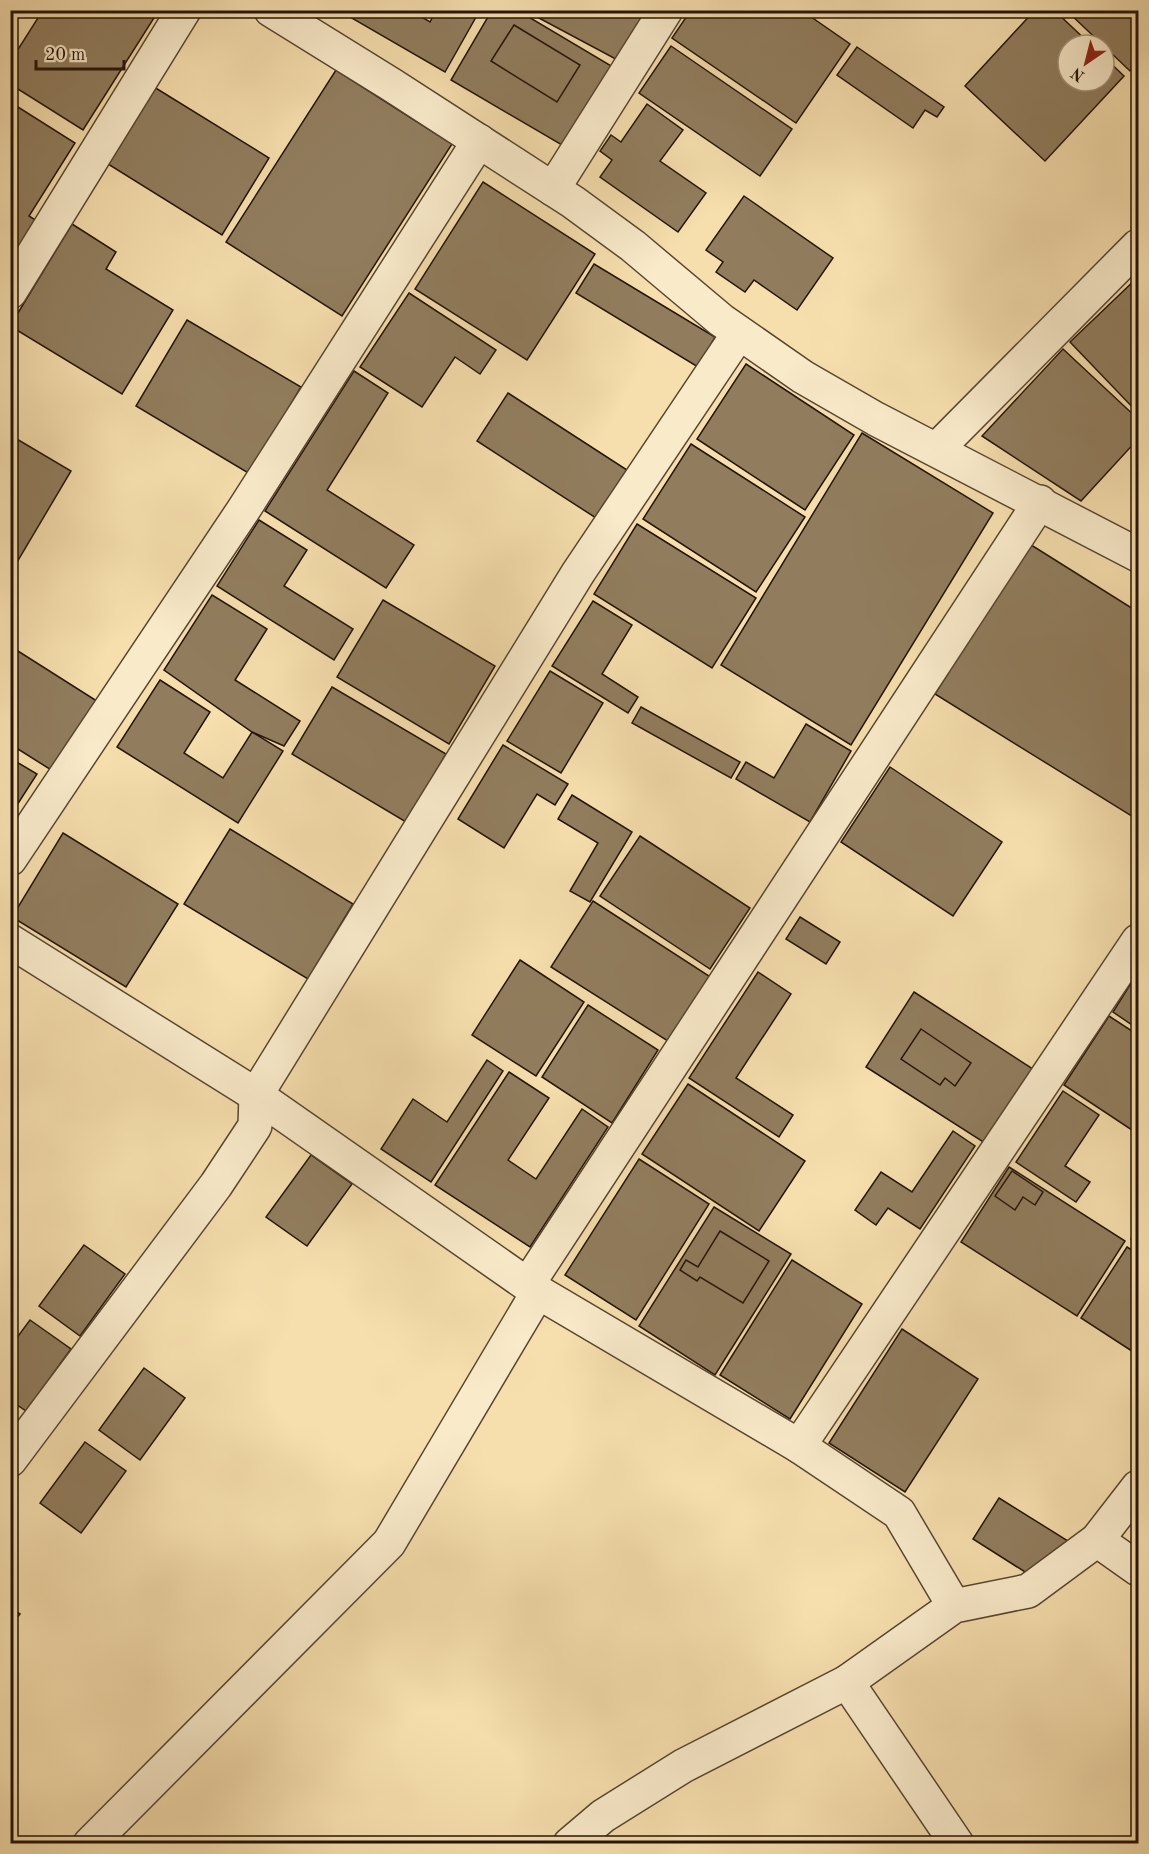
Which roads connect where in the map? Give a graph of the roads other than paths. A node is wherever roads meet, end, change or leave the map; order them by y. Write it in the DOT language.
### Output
graph roads {
  1 [pos="184,10"];
  2 [pos="272,10"];
  3 [pos="666,10"];
  4 [pos="479,141"];
  5 [pos="553,189"];
  6 [pos="1138,246"];
  7 [pos="10,292"];
  8 [pos="739,333"];
  9 [pos="937,449"];
  10 [pos="1040,502"];
  11 [pos="1138,555"];
  12 [pos="10,859"];
  13 [pos="1138,940"];
  14 [pos="10,941"];
  15 [pos="256,1095"];
  16 [pos="533,1288"];
  17 [pos="799,1446"];
  18 [pos="10,1460"];
  19 [pos="1138,1487"];
  20 [pos="1097,1540"];
  21 [pos="1138,1569"];
  22 [pos="954,1606"];
  23 [pos="847,1682"];
  24 [pos="90,1844"];
  25 [pos="570,1844"];
  26 [pos="957,1844"];
  1 -- 7 [label="street"];
  2 -- 4 [label="street"];
  3 -- 5 [label="street"];
  4 -- 5 [label="street"];
  4 -- 12 [label="street"];
  5 -- 8 [label="street"];
  6 -- 9 [label="street"];
  8 -- 9 [label="street"];
  8 -- 15 [label="street"];
  9 -- 10 [label="street"];
  10 -- 11 [label="street"];
  10 -- 16 [label="street"];
  13 -- 17 [label="street"];
  14 -- 15 [label="street"];
  15 -- 16 [label="street"];
  15 -- 18 [label="street"];
  16 -- 17 [label="street"];
  16 -- 24 [label="street"];
  17 -- 22 [label="street"];
  19 -- 20 [label="street"];
  20 -- 21 [label="street"];
  20 -- 22 [label="street"];
  22 -- 23 [label="street"];
  23 -- 25 [label="street"];
  23 -- 26 [label="street"];
}
